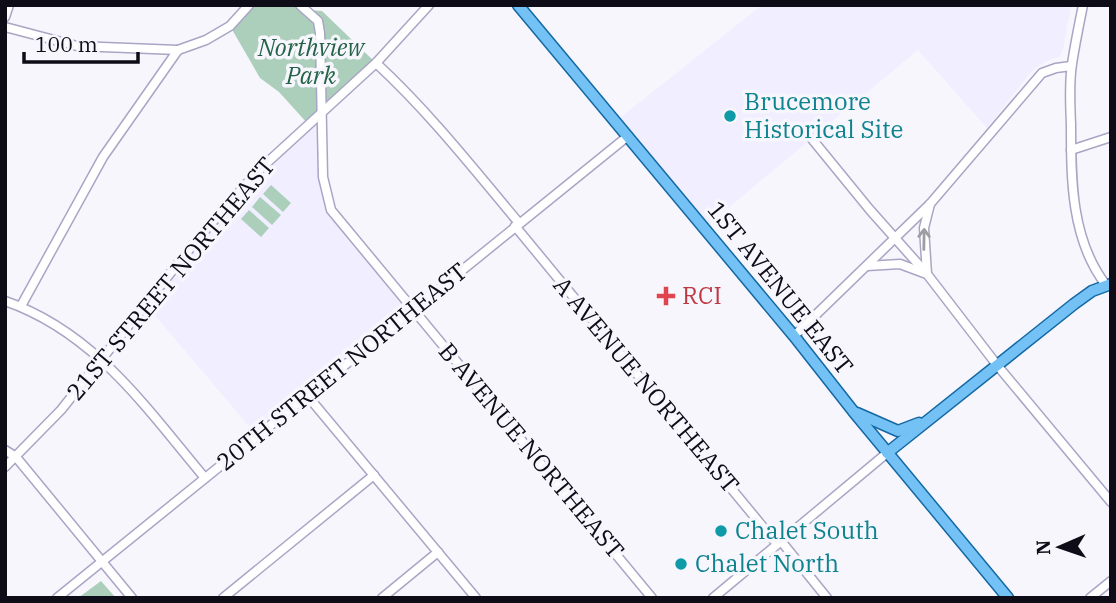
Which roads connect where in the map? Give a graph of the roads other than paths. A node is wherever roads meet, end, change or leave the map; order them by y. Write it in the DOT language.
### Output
graph roads {
  1 [pos="9,5"];
  2 [pos="250,5"];
  3 [pos="300,5"];
  4 [pos="429,5"];
  5 [pos="518,5"];
  6 [pos="1083,5"];
  7 [pos="5,17"];
  8 [pos="5,27"];
  9 [pos="178,50"];
  10 [pos="376,62"];
  11 [pos="1071,66"];
  12 [pos="322,113"];
  13 [pos="628,136"];
  14 [pos="1111,137"];
  15 [pos="813,139"];
  16 [pos="1071,150"];
  17 [pos="930,204"];
  18 [pos="517,225"];
  19 [pos="896,238"];
  20 [pos="867,266"];
  21 [pos="927,274"];
  22 [pos="1109,287"];
  23 [pos="5,301"];
  24 [pos="20,306"];
  25 [pos="414,309"];
  26 [pos="794,335"];
  27 [pos="103,360"];
  28 [pos="998,365"];
  29 [pos="306,394"];
  30 [pos="853,411"];
  31 [pos="939,413"];
  32 [pos="5,450"];
  33 [pos="887,453"];
  34 [pos="16,457"];
  35 [pos="5,467"];
  36 [pos="374,475"];
  37 [pos="205,478"];
  38 [pos="1111,502"];
  39 [pos="779,542"];
  40 [pos="438,552"];
  41 [pos="102,562"];
  42 [pos="1111,581"];
  43 [pos="57,598"];
  44 [pos="132,598"];
  45 [pos="223,598"];
  46 [pos="382,598"];
  47 [pos="476,598"];
  48 [pos="652,598"];
  49 [pos="713,598"];
  50 [pos="827,598"];
  51 [pos="1008,598"];
  52 [pos="1090,598"];
  1 -- 7 [label="street"];
  2 -- 9 [label="street"];
  3 -- 12 [label="street, B AVENUE NORTHEAST"];
  4 -- 10 [label="street, 21ST STREET NORTHEAST"];
  5 -- 13 [label="main road, 1ST AVENUE EAST"];
  6 -- 11 [label="street"];
  8 -- 9 [label="street"];
  9 -- 24 [label="street"];
  10 -- 12 [label="street, 21ST STREET NORTHEAST"];
  10 -- 18 [label="street, A AVENUE NORTHEAST"];
  11 -- 16 [label="street"];
  11 -- 17 [label="street"];
  12 -- 25 [label="street, B AVENUE NORTHEAST"];
  12 -- 27 [label="street, 21ST STREET NORTHEAST"];
  13 -- 18 [label="street, 20TH STREET NORTHEAST"];
  13 -- 26 [label="main road, 1ST AVENUE EAST"];
  14 -- 16 [label="street"];
  15 -- 19 [label="street"];
  16 -- 22 [label="street"];
  17 -- 19 [label="street"];
  21 -- 17 [label="street, one-way"];
  18 -- 25 [label="street, 20TH STREET NORTHEAST"];
  18 -- 39 [label="street, A AVENUE NORTHEAST"];
  19 -- 20 [label="street"];
  19 -- 21 [label="street"];
  20 -- 21 [label="street"];
  20 -- 26 [label="street"];
  21 -- 28 [label="street"];
  22 -- 28 [label="main road"];
  23 -- 24 [label="street"];
  24 -- 27 [label="street"];
  25 -- 29 [label="street, 20TH STREET NORTHEAST"];
  25 -- 48 [label="street, B AVENUE NORTHEAST"];
  26 -- 30 [label="main road, 1ST AVENUE EAST"];
  27 -- 34 [label="street, 21ST STREET NORTHEAST"];
  27 -- 37 [label="street"];
  28 -- 31 [label="main road"];
  28 -- 38 [label="street"];
  29 -- 36 [label="street"];
  29 -- 37 [label="street, 20TH STREET NORTHEAST"];
  30 -- 31 [label="main road"];
  30 -- 33 [label="main road, 1ST AVENUE EAST"];
  31 -- 33 [label="main road"];
  32 -- 34 [label="street"];
  33 -- 39 [label="street"];
  33 -- 51 [label="main road, 1ST AVENUE EAST"];
  34 -- 35 [label="street, 21ST STREET NORTHEAST"];
  34 -- 41 [label="street"];
  36 -- 40 [label="street"];
  36 -- 45 [label="street"];
  37 -- 41 [label="street, 20TH STREET NORTHEAST"];
  39 -- 49 [label="street"];
  39 -- 50 [label="street, A AVENUE NORTHEAST"];
  40 -- 46 [label="street"];
  40 -- 47 [label="street"];
  41 -- 43 [label="street, 20TH STREET NORTHEAST"];
  41 -- 44 [label="street"];
  42 -- 52 [label="street"];
}
